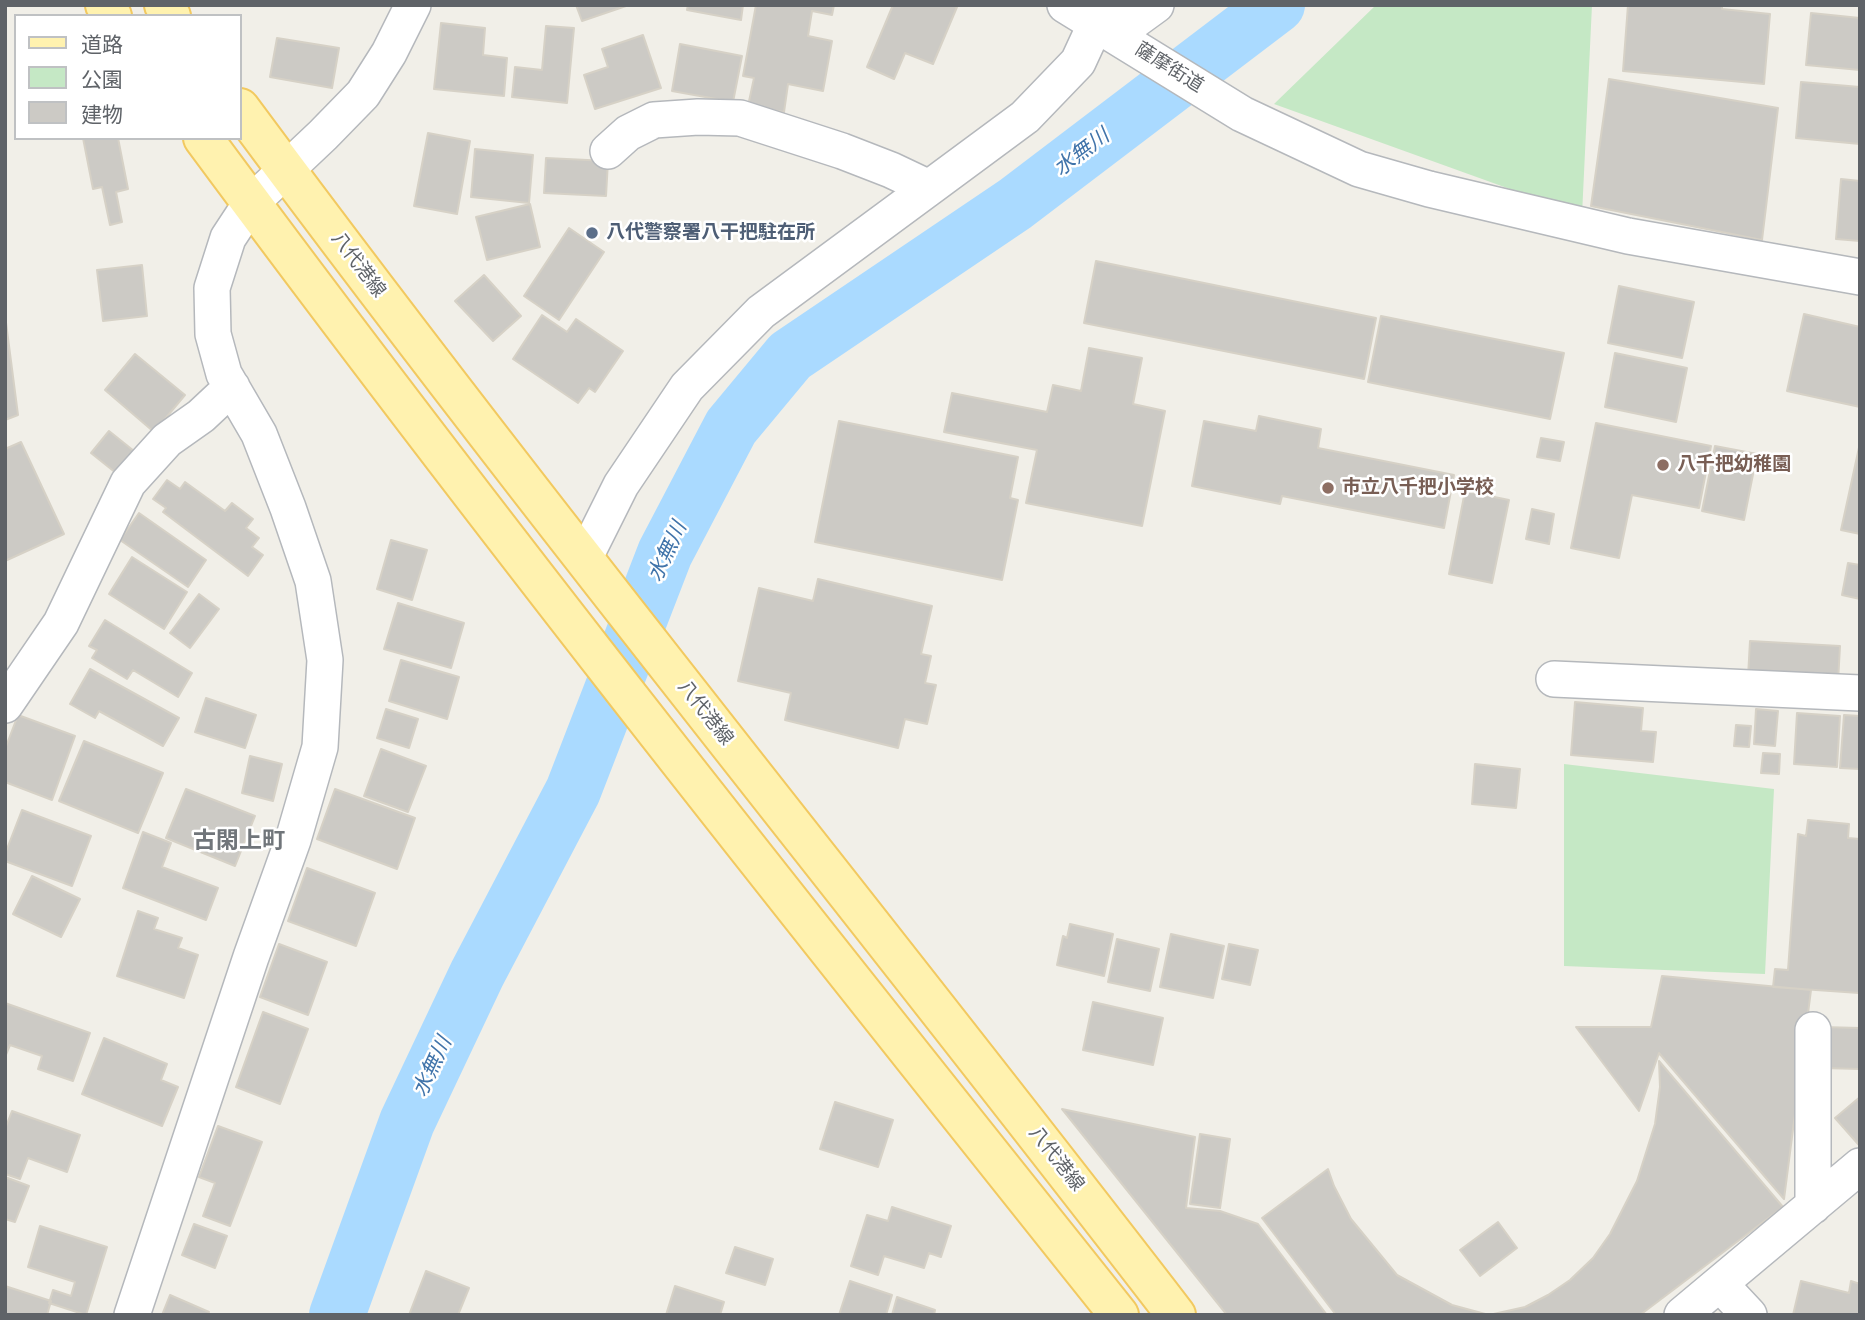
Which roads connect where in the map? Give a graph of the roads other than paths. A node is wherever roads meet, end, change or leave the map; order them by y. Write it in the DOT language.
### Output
graph roads {
  1 [pos="413,5"];
  2 [pos="1065,5"];
  3 [pos="1156,5"];
  4 [pos="1096,23"];
  5 [pos="242,111"];
  6 [pos="204,140"];
  7 [pos="608,151"];
  8 [pos="285,169"];
  9 [pos="929,188"];
  10 [pos="251,203"];
  11 [pos="1860,277"];
  12 [pos="232,387"];
  13 [pos="584,559"];
  14 [pos="1554,679"];
  15 [pos="1860,693"];
  16 [pos="5,705"];
  17 [pos="1813,1030"];
  18 [pos="1860,1166"];
  19 [pos="1813,1206"];
  20 [pos="1720,1284"];
  21 [pos="132,1315"];
  22 [pos="1119,1315"];
  23 [pos="1176,1315"];
  24 [pos="1682,1315"];
  25 [pos="1749,1315"];
  1 -- 8 [label="street"];
  2 -- 4 [label="street, 薩摩街道"];
  3 -- 4 [label="street"];
  4 -- 9 [label="street"];
  4 -- 11 [label="street, 薩摩街道"];
  5 -- 8 [label="main road, 八代港線"];
  6 -- 10 [label="main road"];
  7 -- 9 [label="street"];
  8 -- 10 [label="street"];
  8 -- 13 [label="main road, 八代港線"];
  9 -- 13 [label="street"];
  10 -- 12 [label="street"];
  10 -- 22 [label="main road"];
  12 -- 16 [label="street"];
  12 -- 21 [label="street"];
  13 -- 23 [label="main road, 八代港線"];
  14 -- 15 [label="street"];
  17 -- 19 [label="street"];
  18 -- 19 [label="street"];
  19 -- 20 [label="street"];
  20 -- 24 [label="street"];
  20 -- 25 [label="street"];
}
